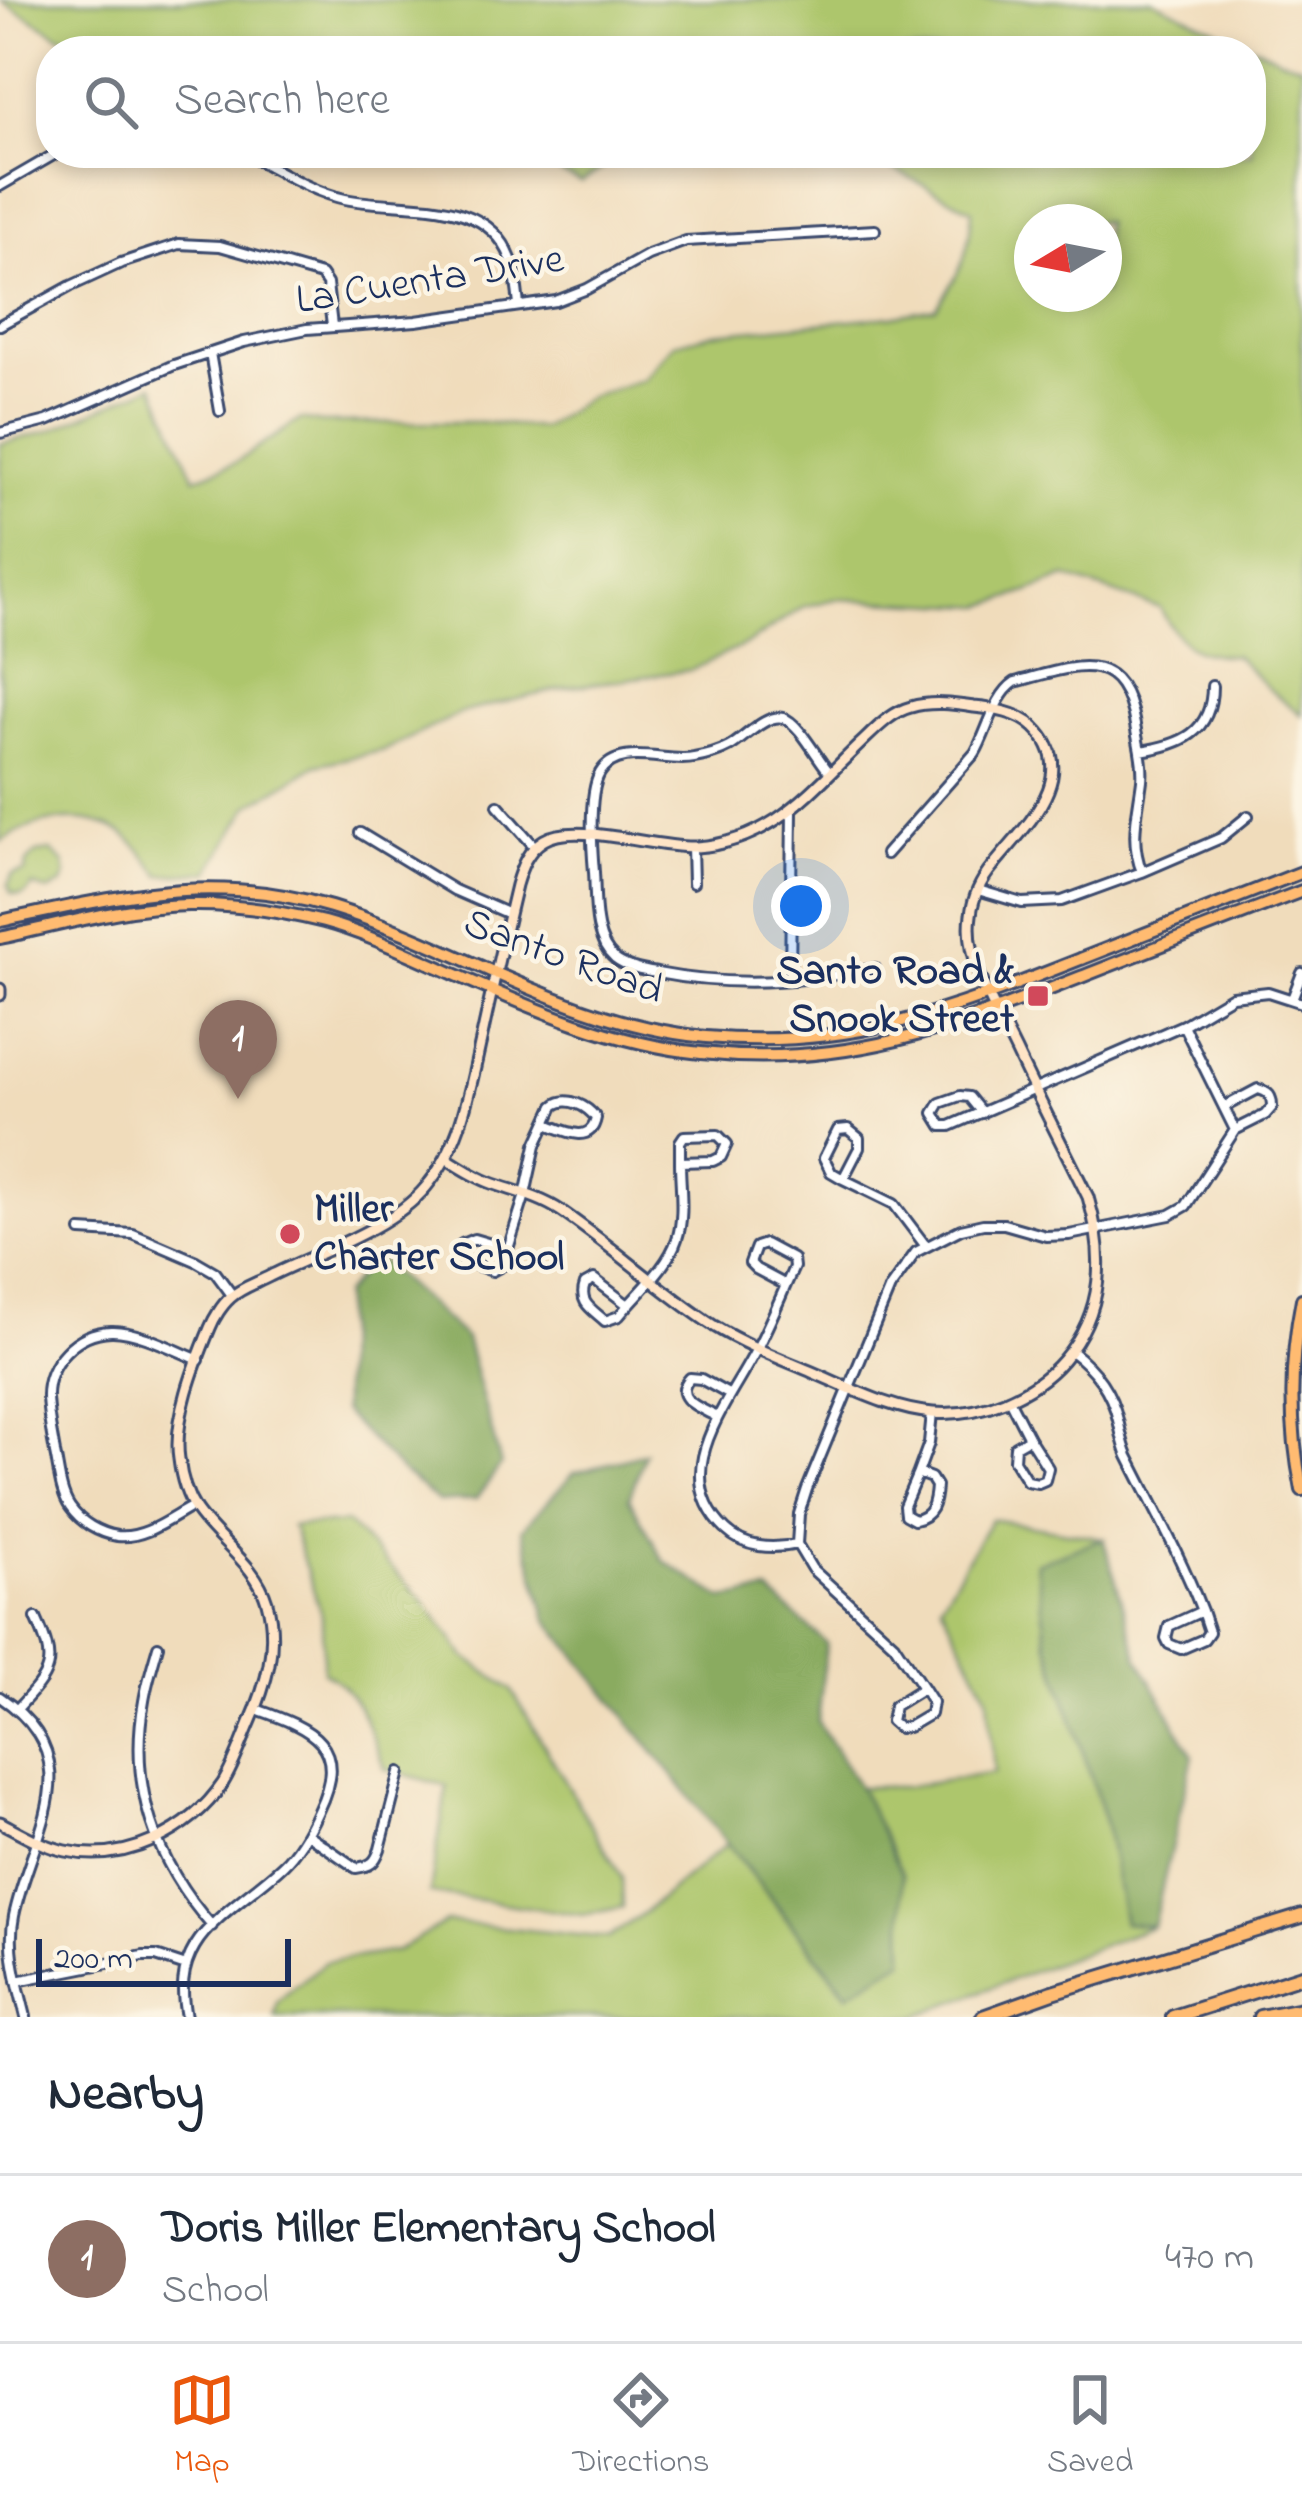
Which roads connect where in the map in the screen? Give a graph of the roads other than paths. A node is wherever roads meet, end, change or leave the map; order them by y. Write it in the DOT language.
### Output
graph roads {
  1 [pos="36,165"];
  2 [pos="273,168"];
  3 [pos="0,186"];
  4 [pos="875,230"];
  5 [pos="520,305"];
  6 [pos="0,325"];
  7 [pos="332,326"];
  8 [pos="210,353"];
  9 [pos="220,411"];
  10 [pos="0,433"];
  11 [pos="1212,686"];
  12 [pos="996,710"];
  13 [pos="1140,751"];
  14 [pos="830,773"];
  15 [pos="498,805"];
  16 [pos="792,811"];
  17 [pos="1248,816"];
  18 [pos="360,833"];
  19 [pos="591,835"];
  20 [pos="536,847"];
  21 [pos="692,847"];
  22 [pos="886,854"];
  23 [pos="1142,872"];
  24 [pos="1302,872"];
  25 [pos="694,883"];
  26 [pos="978,890"];
  27 [pos="1302,890"];
  28 [pos="509,914"];
  29 [pos="0,921"];
  30 [pos="0,938"];
  31 [pos="875,968"];
  32 [pos="1302,973"];
  33 [pos="496,974"];
  34 [pos="790,980"];
  35 [pos="492,990"];
  36 [pos="990,994"];
  37 [pos="1297,1001"];
  38 [pos="996,1010"];
  39 [pos="1184,1025"];
  40 [pos="1034,1089"];
  41 [pos="1224,1106"];
  42 [pos="982,1113"];
  43 [pos="547,1124"];
  44 [pos="1235,1130"];
  45 [pos="446,1158"];
  46 [pos="680,1162"];
  47 [pos="843,1179"];
  48 [pos="525,1195"];
  49 [pos="1097,1230"];
  50 [pos="81,1231"];
  51 [pos="925,1245"];
  52 [pos="508,1249"];
  53 [pos="650,1280"];
  54 [pos="786,1285"];
  55 [pos="232,1295"];
  56 [pos="1302,1299"];
  57 [pos="628,1305"];
  58 [pos="757,1349"];
  59 [pos="1071,1351"];
  60 [pos="199,1360"];
  61 [pos="849,1387"];
  62 [pos="730,1395"];
  63 [pos="1009,1399"];
  64 [pos="932,1413"];
  65 [pos="717,1417"];
  66 [pos="1029,1438"];
  67 [pos="918,1473"];
  68 [pos="1302,1490"];
  69 [pos="193,1506"];
  70 [pos="796,1544"];
  71 [pos="1202,1611"];
  72 [pos="36,1618"];
  73 [pos="158,1646"];
  74 [pos="923,1688"];
  75 [pos="0,1697"];
  76 [pos="17,1708"];
  77 [pos="256,1709"];
  78 [pos="400,1772"];
  79 [pos="0,1822"];
  80 [pos="307,1834"];
  81 [pos="157,1840"];
  82 [pos="37,1842"];
  83 [pos="1302,1916"];
  84 [pos="212,1926"];
  85 [pos="186,1966"];
  86 [pos="1302,1976"];
  87 [pos="17,1981"];
  88 [pos="1302,2009"];
  89 [pos="26,2017"];
  90 [pos="185,2017"];
  91 [pos="983,2017"];
  92 [pos="1173,2017"];
  93 [pos="1259,2017"];
  1 -- 3 [label="street"];
  2 -- 5 [label="street"];
  4 -- 5 [label="street, La Cuenta Drive"];
  5 -- 7 [label="street, La Cuenta Drive"];
  6 -- 7 [label="street"];
  7 -- 8 [label="street, La Cuenta Drive"];
  8 -- 9 [label="street"];
  8 -- 10 [label="street, La Cuenta Drive"];
  11 -- 13 [label="street"];
  12 -- 13 [label="street"];
  12 -- 14 [label="street"];
  12 -- 22 [label="street"];
  12 -- 26 [label="street"];
  13 -- 23 [label="street"];
  14 -- 16 [label="street"];
  14 -- 19 [label="street"];
  15 -- 20 [label="street"];
  16 -- 21 [label="street"];
  16 -- 34 [label="street"];
  17 -- 23 [label="street"];
  18 -- 28 [label="street"];
  19 -- 20 [label="street"];
  19 -- 21 [label="street"];
  19 -- 34 [label="street"];
  20 -- 28 [label="street"];
  21 -- 25 [label="street"];
  23 -- 26 [label="street"];
  24 -- 36 [label="main road, Santo Road"];
  26 -- 36 [label="street"];
  27 -- 38 [label="main road, Santo Road"];
  28 -- 33 [label="street"];
  29 -- 33 [label="main road, Santo Road"];
  30 -- 35 [label="main road, Santo Road"];
  31 -- 34 [label="street"];
  32 -- 37 [label="street"];
  33 -- 35 [label="street"];
  33 -- 36 [label="main road, Santo Road"];
  35 -- 38 [label="main road, Santo Road"];
  35 -- 45 [label="street"];
  36 -- 38 [label="street"];
  37 -- 39 [label="street"];
  38 -- 40 [label="street"];
  39 -- 40 [label="street"];
  39 -- 41 [label="street"];
  40 -- 42 [label="street"];
  40 -- 49 [label="street"];
  41 -- 44 [label="street"];
  41 -- 44 [label="street"];
  42 -- 42 [label="street"];
  43 -- 43 [label="street"];
  43 -- 48 [label="street"];
  44 -- 49 [label="street"];
  45 -- 48 [label="street"];
  45 -- 55 [label="street"];
  46 -- 46 [label="street"];
  46 -- 53 [label="street"];
  47 -- 47 [label="street"];
  47 -- 51 [label="street"];
  48 -- 52 [label="street"];
  48 -- 53 [label="street"];
  49 -- 51 [label="street"];
  49 -- 59 [label="street"];
  50 -- 55 [label="street"];
  51 -- 61 [label="street"];
  52 -- 52 [label="street"];
  53 -- 57 [label="street"];
  53 -- 58 [label="street"];
  54 -- 54 [label="street"];
  54 -- 58 [label="street"];
  55 -- 60 [label="street"];
  56 -- 68 [label="main road"];
  57 -- 57 [label="street"];
  58 -- 61 [label="street"];
  58 -- 62 [label="street"];
  59 -- 63 [label="street"];
  59 -- 71 [label="street"];
  60 -- 69 [label="street"];
  60 -- 69 [label="street"];
  61 -- 64 [label="street"];
  61 -- 70 [label="street"];
  62 -- 65 [label="street"];
  62 -- 65 [label="street"];
  63 -- 64 [label="street"];
  63 -- 66 [label="street"];
  64 -- 67 [label="street"];
  65 -- 70 [label="street"];
  66 -- 66 [label="street"];
  67 -- 67 [label="street"];
  69 -- 77 [label="street"];
  70 -- 74 [label="street"];
  71 -- 71 [label="street"];
  72 -- 76 [label="street"];
  73 -- 81 [label="street"];
  74 -- 74 [label="street"];
  75 -- 76 [label="street"];
  76 -- 82 [label="street"];
  77 -- 80 [label="street"];
  77 -- 81 [label="street"];
  78 -- 80 [label="street"];
  79 -- 82 [label="street"];
  80 -- 84 [label="street"];
  81 -- 82 [label="street"];
  81 -- 84 [label="street"];
  82 -- 87 [label="street"];
  83 -- 91 [label="highway"];
  84 -- 85 [label="street"];
  85 -- 87 [label="street"];
  85 -- 90 [label="street"];
  86 -- 92 [label="highway"];
  87 -- 89 [label="street"];
  88 -- 93 [label="highway"];
}
